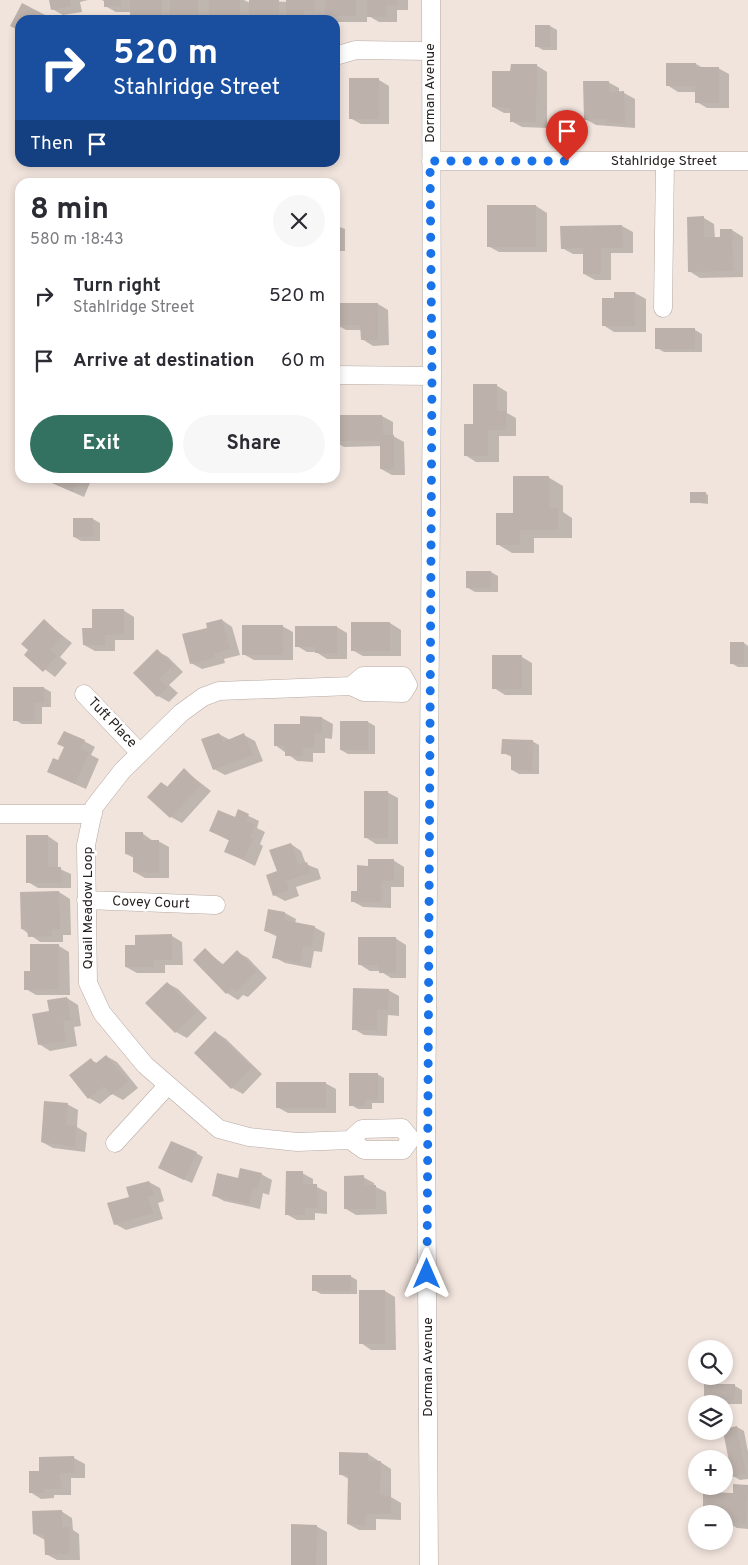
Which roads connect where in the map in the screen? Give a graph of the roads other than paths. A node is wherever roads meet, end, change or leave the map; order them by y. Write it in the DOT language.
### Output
graph roads {
  1 [pos="431,0"];
  2 [pos="430,51"];
  3 [pos="340,55"];
  4 [pos="430,161"];
  5 [pos="665,161"];
  6 [pos="748,161"];
  7 [pos="664,308"];
  8 [pos="340,375"];
  9 [pos="432,376"];
  10 [pos="430,686"];
  11 [pos="84,694"];
  12 [pos="140,753"];
  13 [pos="0,814"];
  14 [pos="92,814"];
  15 [pos="86,900"];
  16 [pos="216,905"];
  17 [pos="168,1085"];
  18 [pos="418,1139"];
  19 [pos="115,1143"];
  20 [pos="429,1565"];
  1 -- 2 [label="street, Dorman Avenue"];
  2 -- 3 [label="street"];
  2 -- 4 [label="street, Dorman Avenue"];
  4 -- 5 [label="street, Stahlridge Street"];
  4 -- 9 [label="street, Dorman Avenue"];
  5 -- 6 [label="street, Stahlridge Street"];
  5 -- 7 [label="street"];
  8 -- 9 [label="street"];
  9 -- 10 [label="street, Dorman Avenue"];
  10 -- 12 [label="street, Quail Meadow Loop"];
  10 -- 18 [label="street, Dorman Avenue"];
  11 -- 12 [label="street, Tuft Place"];
  12 -- 14 [label="street, Quail Meadow Loop"];
  13 -- 14 [label="street"];
  14 -- 15 [label="street, Quail Meadow Loop"];
  15 -- 16 [label="street, Covey Court"];
  15 -- 17 [label="street, Quail Meadow Loop"];
  17 -- 18 [label="street, Quail Meadow Loop"];
  17 -- 19 [label="street"];
  18 -- 20 [label="street, Dorman Avenue"];
}
